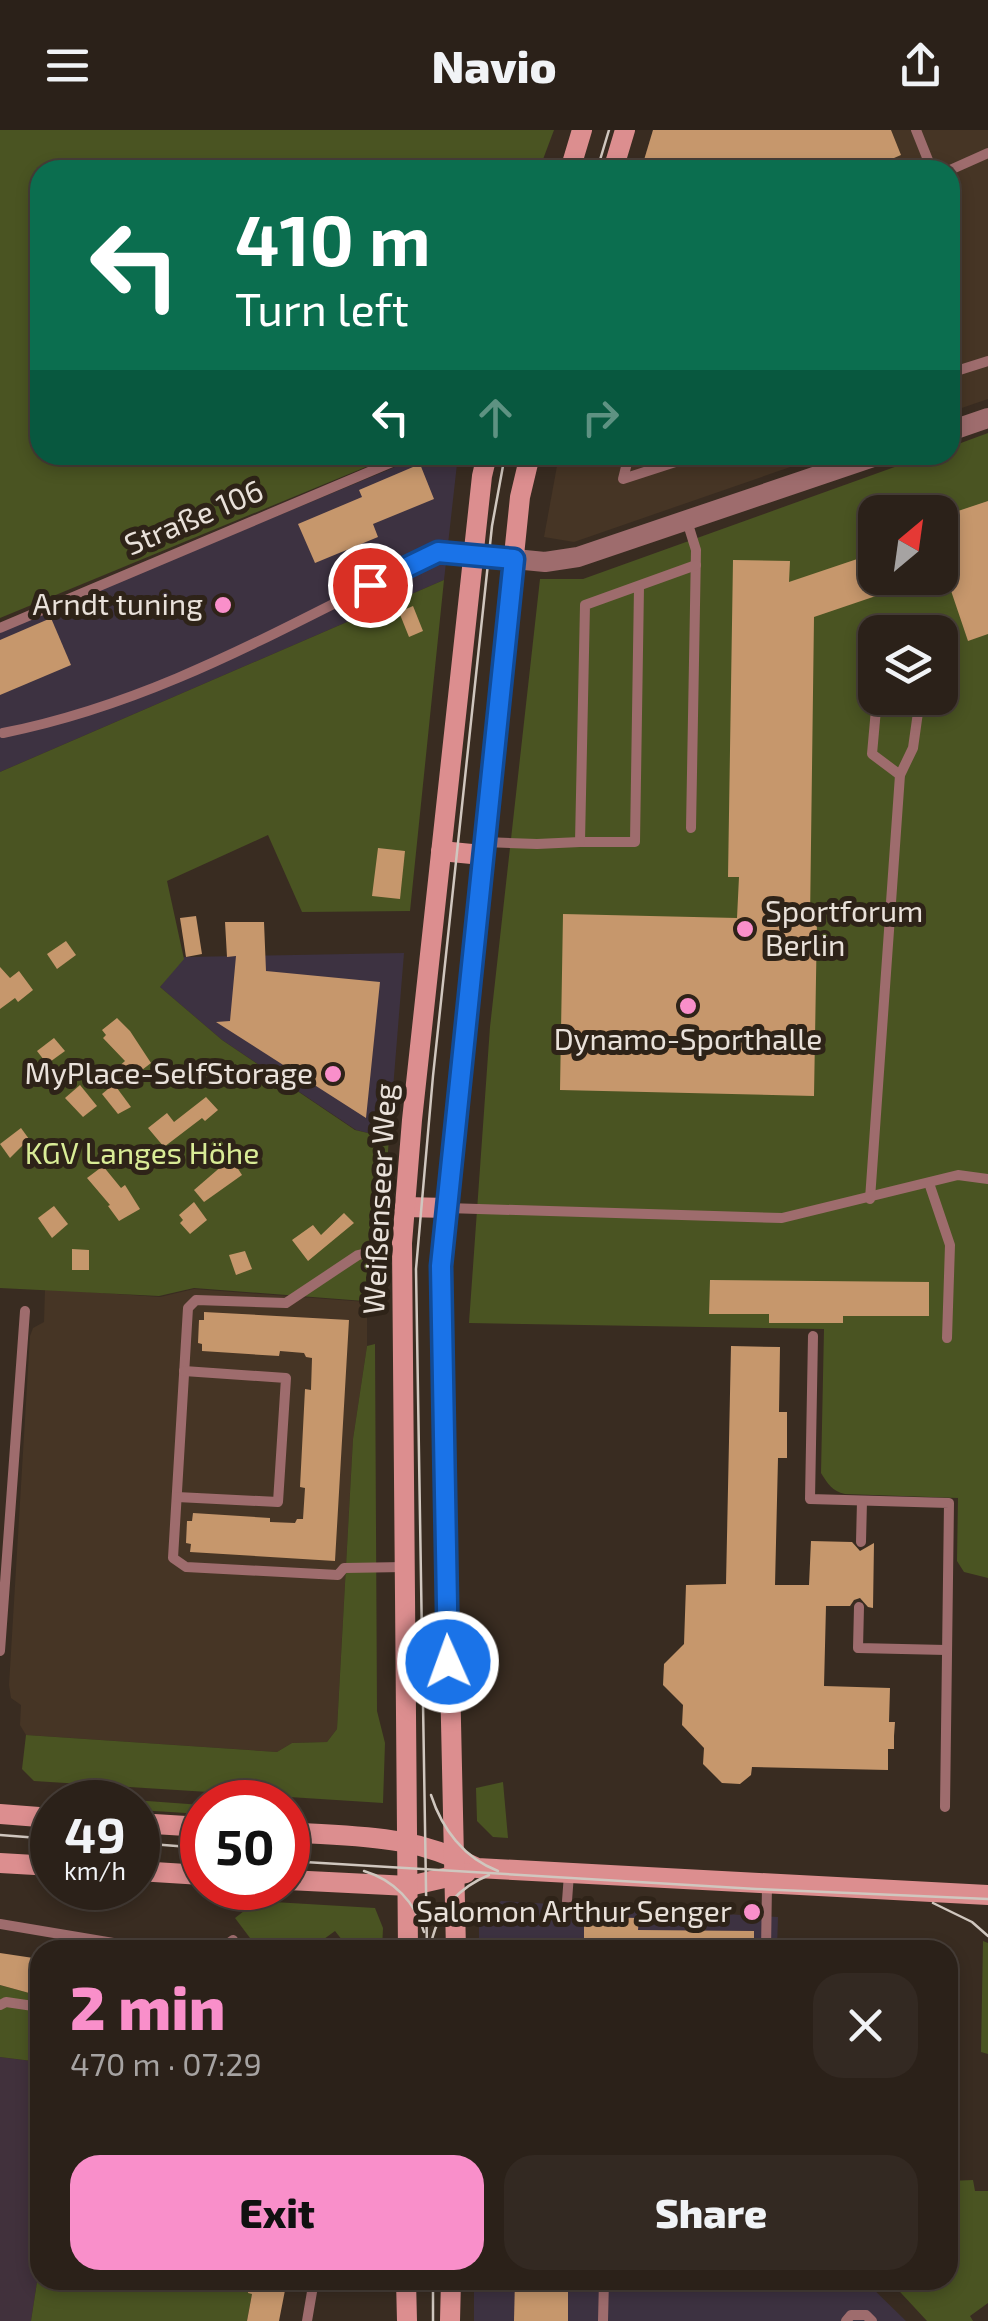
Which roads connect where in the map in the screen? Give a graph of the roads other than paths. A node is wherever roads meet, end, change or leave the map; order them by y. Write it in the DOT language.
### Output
graph roads {
  1 [pos="582,130"];
  2 [pos="625,130"];
  3 [pos="916,130"];
  4 [pos="988,153"];
  5 [pos="573,160"];
  6 [pos="616,160"];
  7 [pos="928,160"];
  8 [pos="960,166"];
  9 [pos="988,360"];
  10 [pos="960,370"];
  11 [pos="988,418"];
  12 [pos="960,428"];
  13 [pos="385,465"];
  14 [pos="486,465"];
  15 [pos="527,465"];
  16 [pos="626,465"];
  17 [pos="666,465"];
  18 [pos="849,465"];
  19 [pos="687,520"];
  20 [pos="474,555"];
  21 [pos="514,559"];
  22 [pos="696,565"];
  23 [pos="640,588"];
  24 [pos="0,628"];
  25 [pos="875,715"];
  26 [pos="918,715"];
  27 [pos="3,733"];
  28 [pos="900,775"];
  29 [pos="691,828"];
  30 [pos="580,842"];
  31 [pos="483,848"];
  32 [pos="441,851"];
  33 [pos="988,1179"];
  34 [pos="929,1184"];
  35 [pos="870,1199"];
  36 [pos="405,1206"];
  37 [pos="447,1208"];
  38 [pos="402,1250"];
  39 [pos="25,1311"];
  40 [pos="813,1336"];
  41 [pos="947,1338"];
  42 [pos="184,1371"];
  43 [pos="177,1496"];
  44 [pos="862,1501"];
  45 [pos="861,1542"];
  46 [pos="405,1567"];
  47 [pos="2,1588"];
  48 [pos="859,1607"];
  49 [pos="946,1650"];
  50 [pos="0,1651"];
  51 [pos="944,1807"];
  52 [pos="0,1814"];
  53 [pos="30,1816"];
  54 [pos="310,1833"];
  55 [pos="408,1840"];
  56 [pos="455,1855"];
  57 [pos="0,1863"];
  58 [pos="30,1865"];
  59 [pos="477,1868"];
  60 [pos="570,1874"];
  61 [pos="455,1878"];
  62 [pos="310,1881"];
  63 [pos="767,1885"];
  64 [pos="408,1886"];
  65 [pos="988,1894"];
  66 [pos="567,1901"];
  67 [pos="0,1924"];
  68 [pos="95,1940"];
  69 [pos="408,1940"];
  70 [pos="456,1940"];
  71 [pos="766,1940"];
  72 [pos="0,2005"];
  73 [pos="30,2006"];
  74 [pos="312,2290"];
  75 [pos="406,2290"];
  76 [pos="451,2290"];
  77 [pos="604,2290"];
  78 [pos="307,2321"];
  79 [pos="406,2321"];
  80 [pos="450,2321"];
  81 [pos="603,2321"];
  82 [pos="846,2321"];
  83 [pos="872,2321"];
  1 -- 5 [label="main road"];
  2 -- 6 [label="main road"];
  3 -- 7 [label="lane"];
  4 -- 8 [label="lane"];
  9 -- 10 [label="lane"];
  11 -- 12 [label="street"];
  13 -- 24 [label="lane, Straße 106"];
  14 -- 20 [label="main road, Weißenseer Weg"];
  15 -- 21 [label="main road"];
  16 -- 17 [label="lane"];
  18 -- 19 [label="street"];
  19 -- 21 [label="street"];
  19 -- 22 [label="lane"];
  20 -- 21 [label="street"];
  20 -- 27 [label="lane"];
  20 -- 32 [label="main road, Weißenseer Weg"];
  21 -- 31 [label="main road"];
  22 -- 23 [label="lane"];
  22 -- 29 [label="lane"];
  23 -- 30 [label="lane"];
  23 -- 30 [label="lane"];
  25 -- 28 [label="lane"];
  26 -- 28 [label="lane"];
  28 -- 35 [label="lane"];
  30 -- 31 [label="lane"];
  31 -- 32 [label="main road"];
  31 -- 37 [label="main road"];
  32 -- 36 [label="main road, Weißenseer Weg"];
  33 -- 34 [label="lane"];
  34 -- 35 [label="lane"];
  34 -- 41 [label="lane"];
  35 -- 37 [label="lane"];
  36 -- 37 [label="main road"];
  36 -- 38 [label="main road, Weißenseer Weg"];
  37 -- 56 [label="main road"];
  38 -- 42 [label="lane"];
  38 -- 46 [label="main road, Weißenseer Weg"];
  39 -- 47 [label="lane"];
  40 -- 44 [label="lane"];
  42 -- 43 [label="lane"];
  42 -- 43 [label="lane"];
  43 -- 46 [label="lane"];
  44 -- 45 [label="lane"];
  44 -- 49 [label="lane"];
  46 -- 55 [label="main road, Weißenseer Weg"];
  47 -- 50 [label="lane"];
  48 -- 49 [label="lane"];
  49 -- 51 [label="lane"];
  52 -- 53 [label="main road"];
  54 -- 55 [label="main road"];
  55 -- 56 [label="main road"];
  55 -- 64 [label="main road, Weißenseer Weg"];
  56 -- 59 [label="main road"];
  56 -- 61 [label="main road"];
  57 -- 58 [label="main road"];
  59 -- 60 [label="main road"];
  59 -- 61 [label="main road"];
  60 -- 63 [label="main road"];
  60 -- 66 [label="lane"];
  61 -- 64 [label="main road"];
  61 -- 70 [label="main road"];
  62 -- 64 [label="main road"];
  63 -- 65 [label="main road"];
  63 -- 71 [label="lane"];
  64 -- 69 [label="main road, Weißenseer Weg"];
  67 -- 68 [label="lane"];
  72 -- 73 [label="lane"];
  74 -- 78 [label="lane"];
  75 -- 79 [label="main road"];
  76 -- 80 [label="main road"];
  77 -- 81 [label="lane"];
  82 -- 83 [label="lane"];
}
